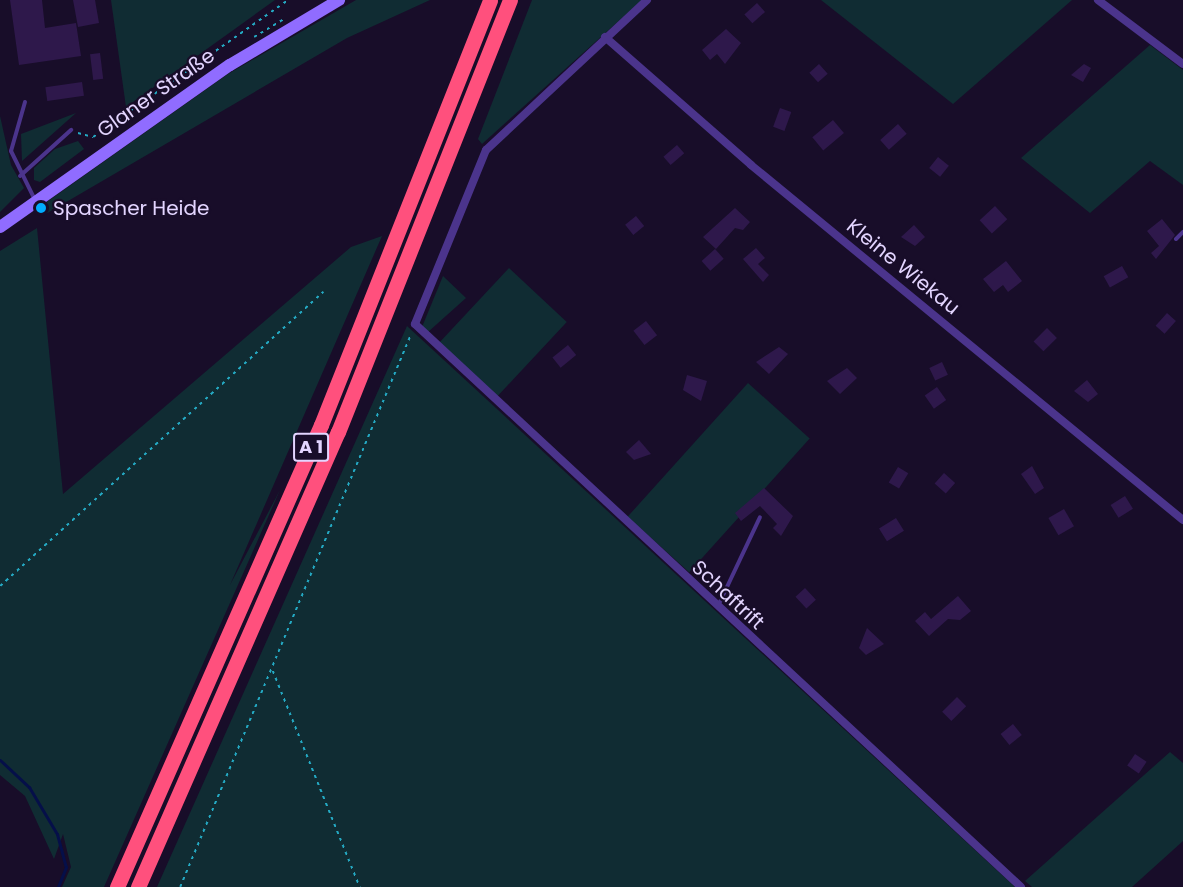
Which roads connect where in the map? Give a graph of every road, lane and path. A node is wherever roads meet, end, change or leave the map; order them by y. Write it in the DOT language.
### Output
graph roads {
  1 [pos="288,0"];
  2 [pos="339,0"];
  3 [pos="490,0"];
  4 [pos="510,0"];
  5 [pos="647,0"];
  6 [pos="1098,0"];
  7 [pos="605,37"];
  8 [pos="1183,64"];
  9 [pos="25,102"];
  10 [pos="71,130"];
  11 [pos="20,176"];
  12 [pos="35,202"];
  13 [pos="0,227"];
  14 [pos="1183,232"];
  15 [pos="1176,238"];
  16 [pos="323,292"];
  17 [pos="415,324"];
  18 [pos="760,517"];
  19 [pos="1183,520"];
  20 [pos="0,586"];
  21 [pos="717,607"];
  22 [pos="273,670"];
  23 [pos="117,887"];
  24 [pos="138,887"];
  25 [pos="180,887"];
  26 [pos="360,887"];
  27 [pos="1021,887"];
  1 -- 10 [label="path"];
  2 -- 12 [label="street, Glaner Straße"];
  3 -- 23 [label="highway, A 1"];
  4 -- 24 [label="highway, A 1"];
  5 -- 7 [label="street"];
  6 -- 8 [label="street"];
  7 -- 17 [label="street"];
  7 -- 19 [label="street, Kleine Wiekau"];
  9 -- 11 [label="lane"];
  10 -- 11 [label="lane"];
  11 -- 12 [label="lane"];
  12 -- 13 [label="street, Glaner Straße"];
  14 -- 15 [label="lane"];
  16 -- 20 [label="path"];
  17 -- 21 [label="street, Schaftrift"];
  17 -- 22 [label="path"];
  18 -- 21 [label="lane"];
  21 -- 27 [label="street, Schaftrift"];
  22 -- 25 [label="path"];
  22 -- 26 [label="path"];
}
